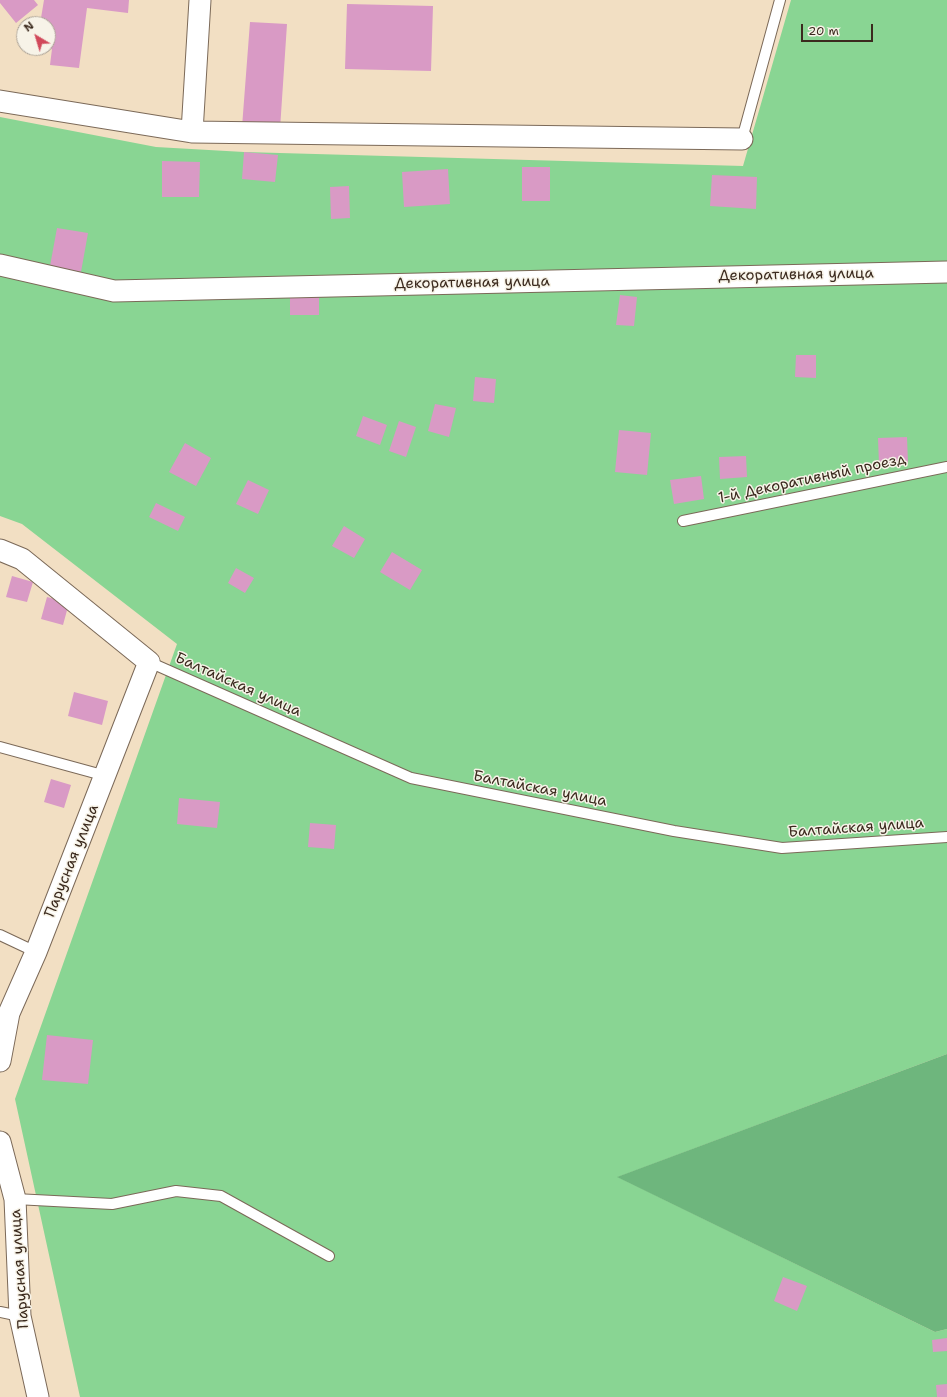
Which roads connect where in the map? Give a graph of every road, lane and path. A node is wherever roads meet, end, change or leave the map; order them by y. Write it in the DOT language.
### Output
graph roads {
  1 [pos="200,0"];
  2 [pos="780,0"];
  3 [pos="0,101"];
  4 [pos="192,132"];
  5 [pos="742,139"];
  6 [pos="0,265"];
  7 [pos="947,272"];
  8 [pos="947,467"];
  9 [pos="683,521"];
  10 [pos="0,550"];
  11 [pos="149,662"];
  12 [pos="0,747"];
  13 [pos="106,776"];
  14 [pos="947,837"];
  15 [pos="0,935"];
  16 [pos="36,952"];
  17 [pos="0,1061"];
  18 [pos="0,1142"];
  19 [pos="15,1199"];
  20 [pos="329,1256"];
  21 [pos="0,1312"];
  22 [pos="20,1316"];
  23 [pos="38,1397"];
  1 -- 4 [label="street"];
  2 -- 5 [label="lane"];
  3 -- 4 [label="street"];
  4 -- 5 [label="street"];
  6 -- 7 [label="street, Декоративная улица"];
  8 -- 9 [label="lane, 1-й Декоративный проезд"];
  10 -- 11 [label="street"];
  11 -- 13 [label="street, Парусная улица"];
  11 -- 14 [label="lane, Балтайская улица"];
  12 -- 13 [label="lane"];
  13 -- 16 [label="street, Парусная улица"];
  15 -- 16 [label="lane"];
  16 -- 17 [label="street, Парусная улица"];
  18 -- 19 [label="street, Парусная улица"];
  19 -- 20 [label="lane"];
  19 -- 22 [label="street, Парусная улица"];
  21 -- 22 [label="lane"];
  22 -- 23 [label="street, Парусная улица"];
}
